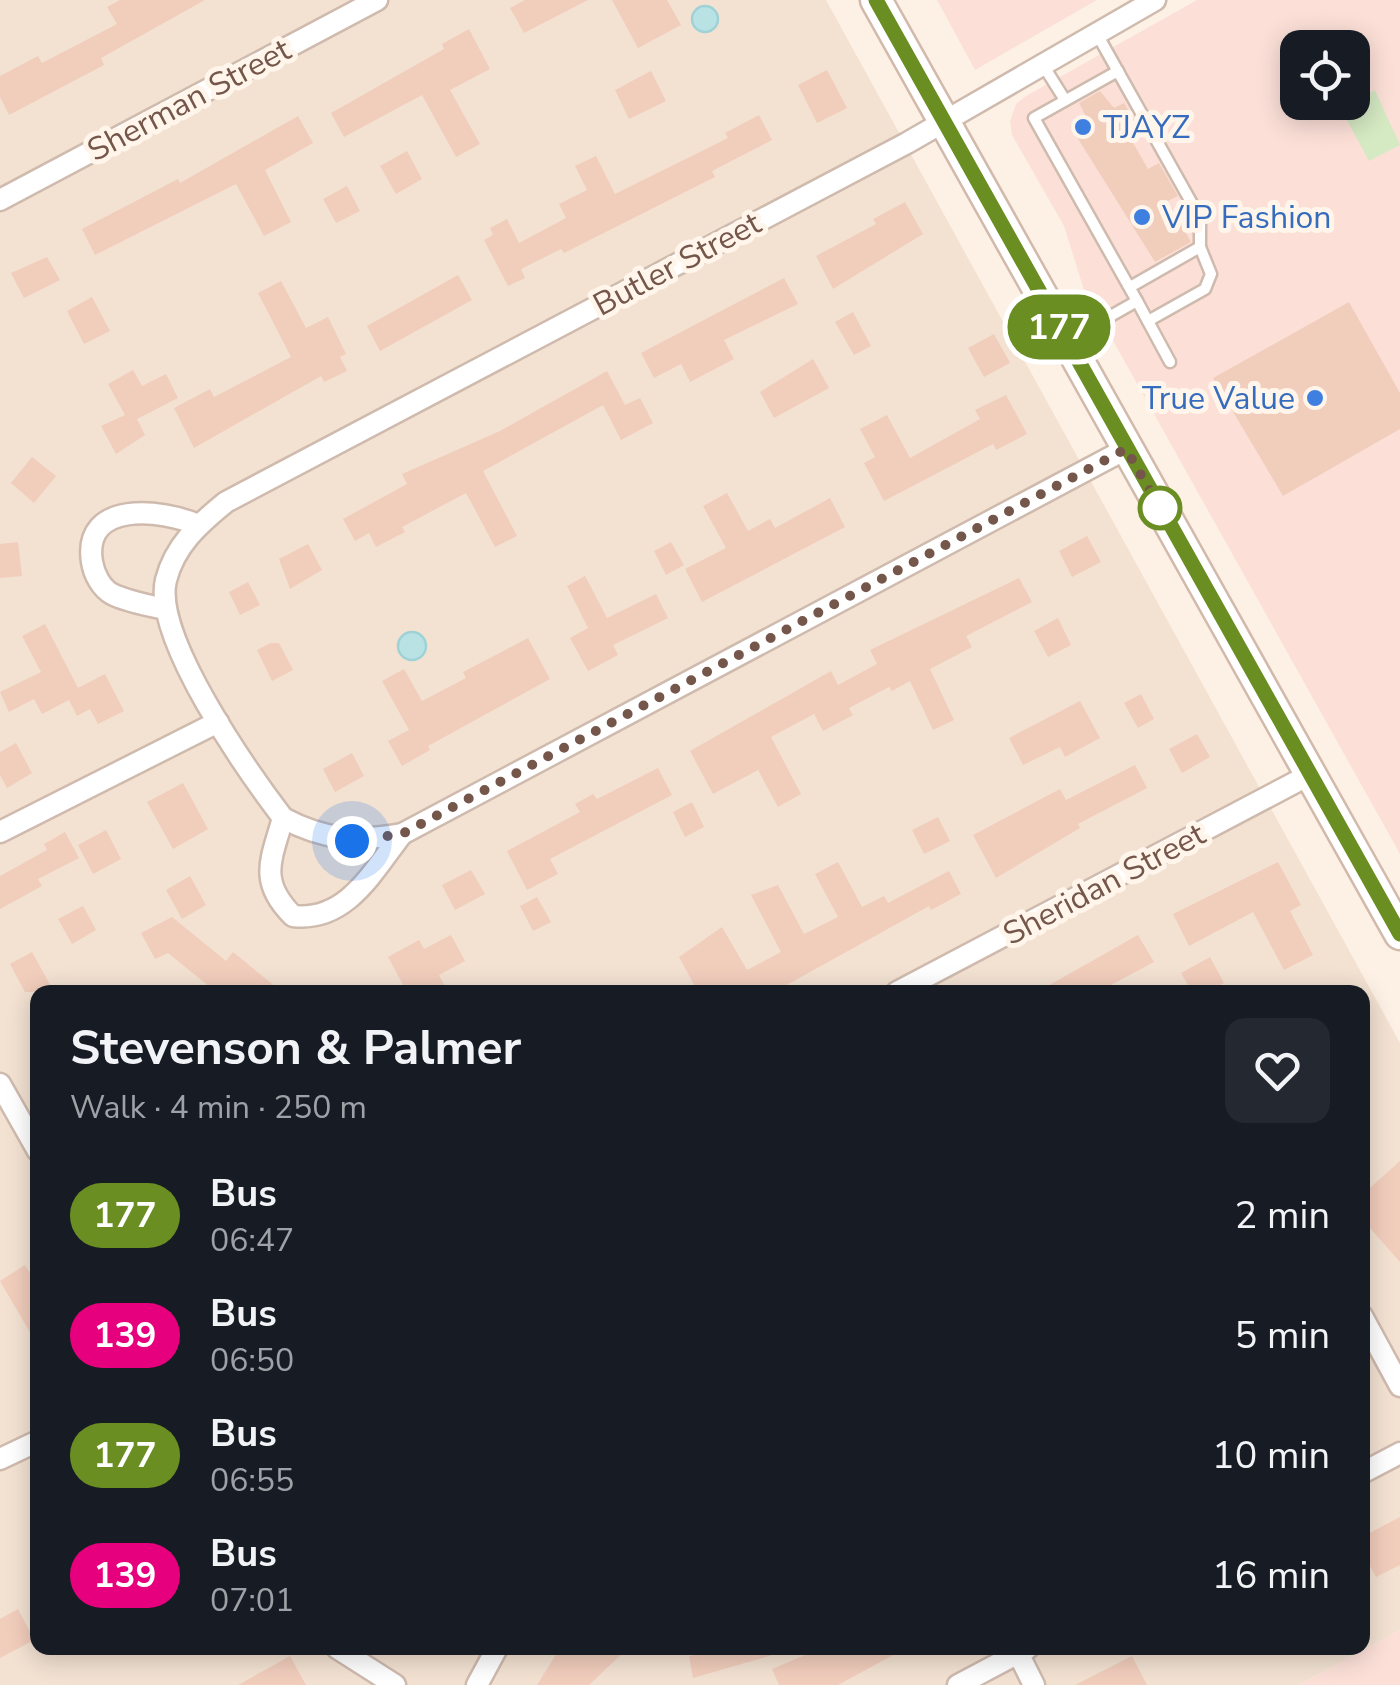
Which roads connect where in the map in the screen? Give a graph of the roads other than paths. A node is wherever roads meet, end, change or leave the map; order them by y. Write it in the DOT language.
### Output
graph roads {
  1 [pos="377,0"];
  2 [pos="876,0"];
  3 [pos="1155,0"];
  4 [pos="1096,33"];
  5 [pos="1044,65"];
  6 [pos="1118,71"];
  7 [pos="1064,100"];
  8 [pos="944,121"];
  9 [pos="0,200"];
  10 [pos="1200,247"];
  11 [pos="1130,287"];
  12 [pos="1138,301"];
  13 [pos="1148,320"];
  14 [pos="1066,340"];
  15 [pos="1170,362"];
  16 [pos="1126,449"];
  17 [pos="198,524"];
  18 [pos="165,610"];
  19 [pos="218,722"];
  20 [pos="1311,774"];
  21 [pos="283,818"];
  22 [pos="0,832"];
  23 [pos="402,834"];
  24 [pos="1400,934"];
  25 [pos="910,985"];
  26 [pos="0,1084"];
  27 [pos="30,1138"];
  28 [pos="1370,1331"];
  29 [pos="1400,1386"];
  30 [pos="30,1444"];
  31 [pos="1400,1453"];
  32 [pos="0,1460"];
  33 [pos="1370,1468"];
  34 [pos="348,1655"];
  35 [pos="493,1655"];
  36 [pos="1014,1655"];
  37 [pos="1025,1655"];
  38 [pos="395,1685"];
  39 [pos="477,1685"];
  40 [pos="958,1685"];
  41 [pos="1034,1685"];
  1 -- 9 [label="street, Sherman Street"];
  2 -- 8 [label="main road"];
  3 -- 4 [label="street, Butler Street"];
  4 -- 5 [label="street, Butler Street"];
  4 -- 6 [label="lane"];
  5 -- 7 [label="lane"];
  5 -- 8 [label="street, Butler Street"];
  6 -- 7 [label="lane"];
  6 -- 10 [label="lane"];
  7 -- 11 [label="lane"];
  8 -- 14 [label="main road"];
  8 -- 17 [label="street, Butler Street"];
  10 -- 11 [label="lane"];
  10 -- 13 [label="lane"];
  11 -- 12 [label="lane"];
  12 -- 13 [label="lane"];
  12 -- 14 [label="lane"];
  13 -- 15 [label="lane"];
  14 -- 16 [label="main road"];
  16 -- 20 [label="main road"];
  16 -- 23 [label="street"];
  17 -- 18 [label="street, Butler Street"];
  17 -- 18 [label="street"];
  18 -- 19 [label="street"];
  19 -- 21 [label="street"];
  19 -- 22 [label="street"];
  20 -- 24 [label="main road"];
  20 -- 25 [label="street, Sheridan Street"];
  21 -- 23 [label="street"];
  21 -- 23 [label="street"];
  26 -- 27 [label="street"];
  28 -- 29 [label="street"];
  30 -- 32 [label="street"];
  31 -- 33 [label="street"];
  34 -- 38 [label="street"];
  35 -- 39 [label="street"];
  36 -- 40 [label="street"];
  37 -- 41 [label="street"];
}
